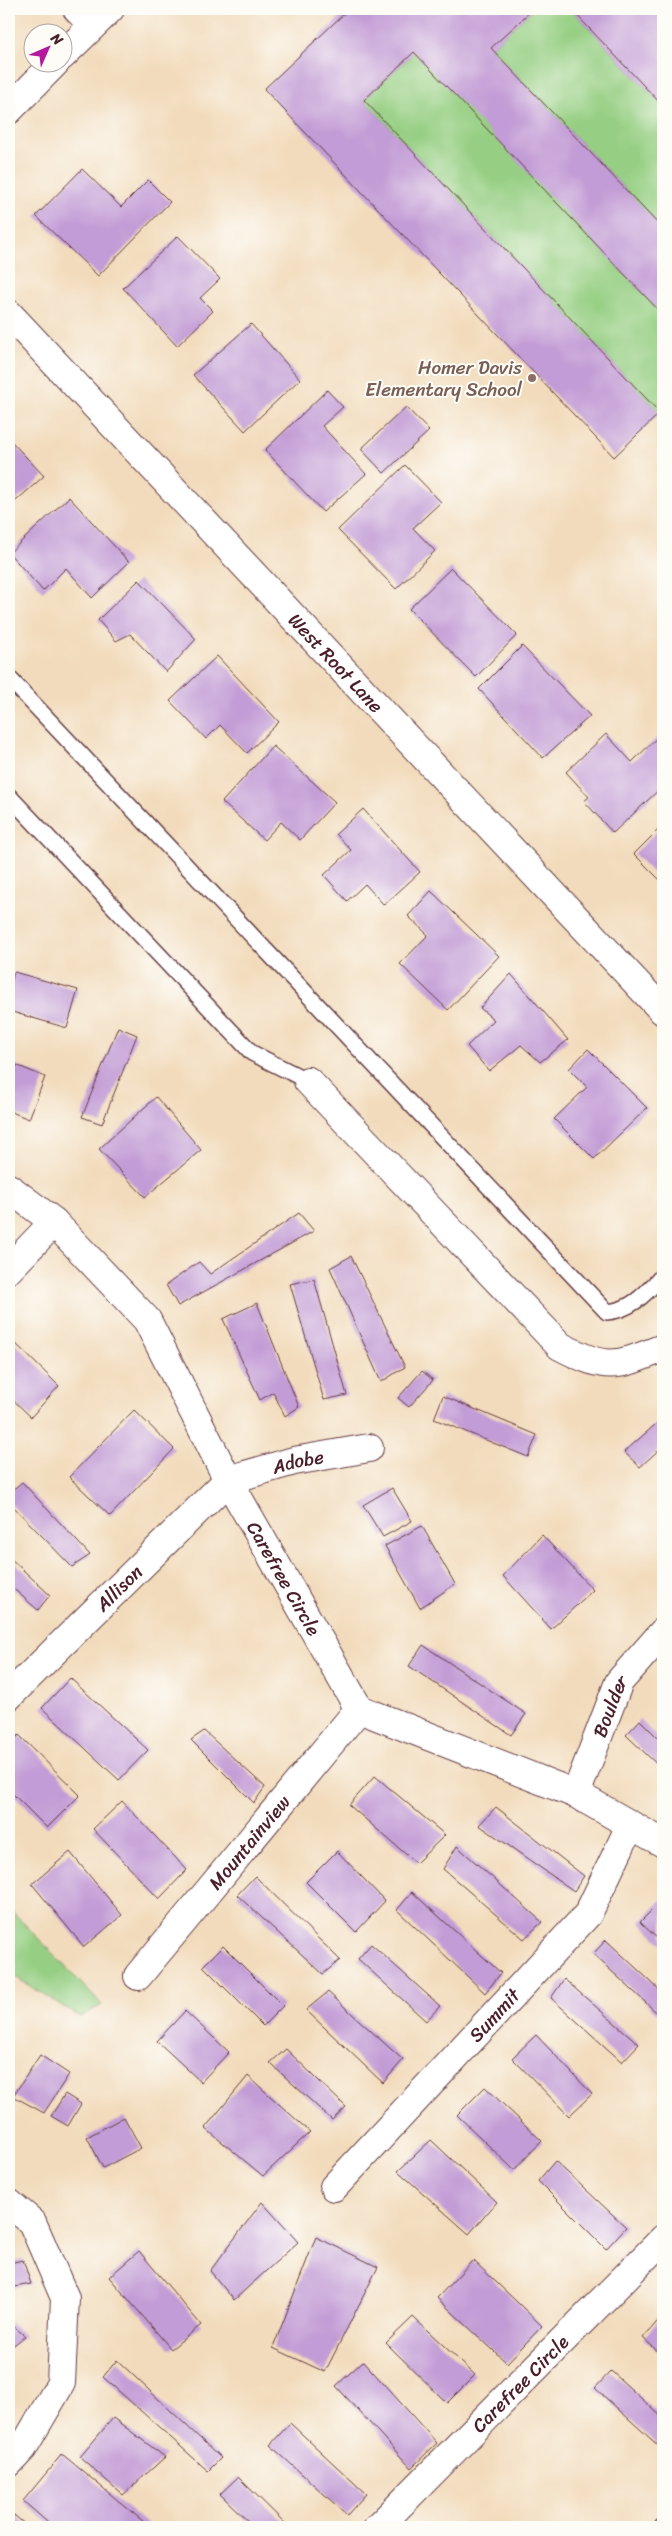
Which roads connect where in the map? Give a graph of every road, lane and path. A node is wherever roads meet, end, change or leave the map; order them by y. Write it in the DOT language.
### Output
graph roads {
  1 [pos="94,14"];
  2 [pos="72,43"];
  3 [pos="46,72"];
  4 [pos="9,110"];
  5 [pos="9,314"];
  6 [pos="9,678"];
  7 [pos="9,796"];
  8 [pos="663,1011"];
  9 [pos="308,1081"];
  10 [pos="9,1188"];
  11 [pos="54,1222"];
  12 [pos="9,1268"];
  13 [pos="663,1275"];
  14 [pos="663,1348"];
  15 [pos="369,1448"];
  16 [pos="228,1480"];
  17 [pos="663,1632"];
  18 [pos="9,1696"];
  19 [pos="359,1708"];
  20 [pos="576,1794"];
  21 [pos="630,1826"];
  22 [pos="663,1843"];
  23 [pos="138,1976"];
  24 [pos="334,2187"];
  25 [pos="9,2203"];
  26 [pos="663,2240"];
  27 [pos="9,2463"];
  28 [pos="378,2527"];
  1 -- 2 [label="street"];
  3 -- 4 [label="street"];
  5 -- 8 [label="street, West Root Lane"];
  6 -- 13 [label="lane"];
  7 -- 9 [label="lane"];
  9 -- 14 [label="street"];
  10 -- 11 [label="street, Carefree Circle"];
  11 -- 12 [label="street"];
  11 -- 16 [label="street, Carefree Circle"];
  15 -- 16 [label="street, Adobe"];
  16 -- 18 [label="street, Allison"];
  16 -- 19 [label="street, Carefree Circle"];
  17 -- 20 [label="street, Boulder"];
  19 -- 20 [label="street"];
  19 -- 23 [label="street, Mountainview"];
  20 -- 21 [label="street"];
  21 -- 22 [label="street"];
  21 -- 24 [label="street, Summit"];
  25 -- 27 [label="street"];
  26 -- 28 [label="street, Carefree Circle"];
}
